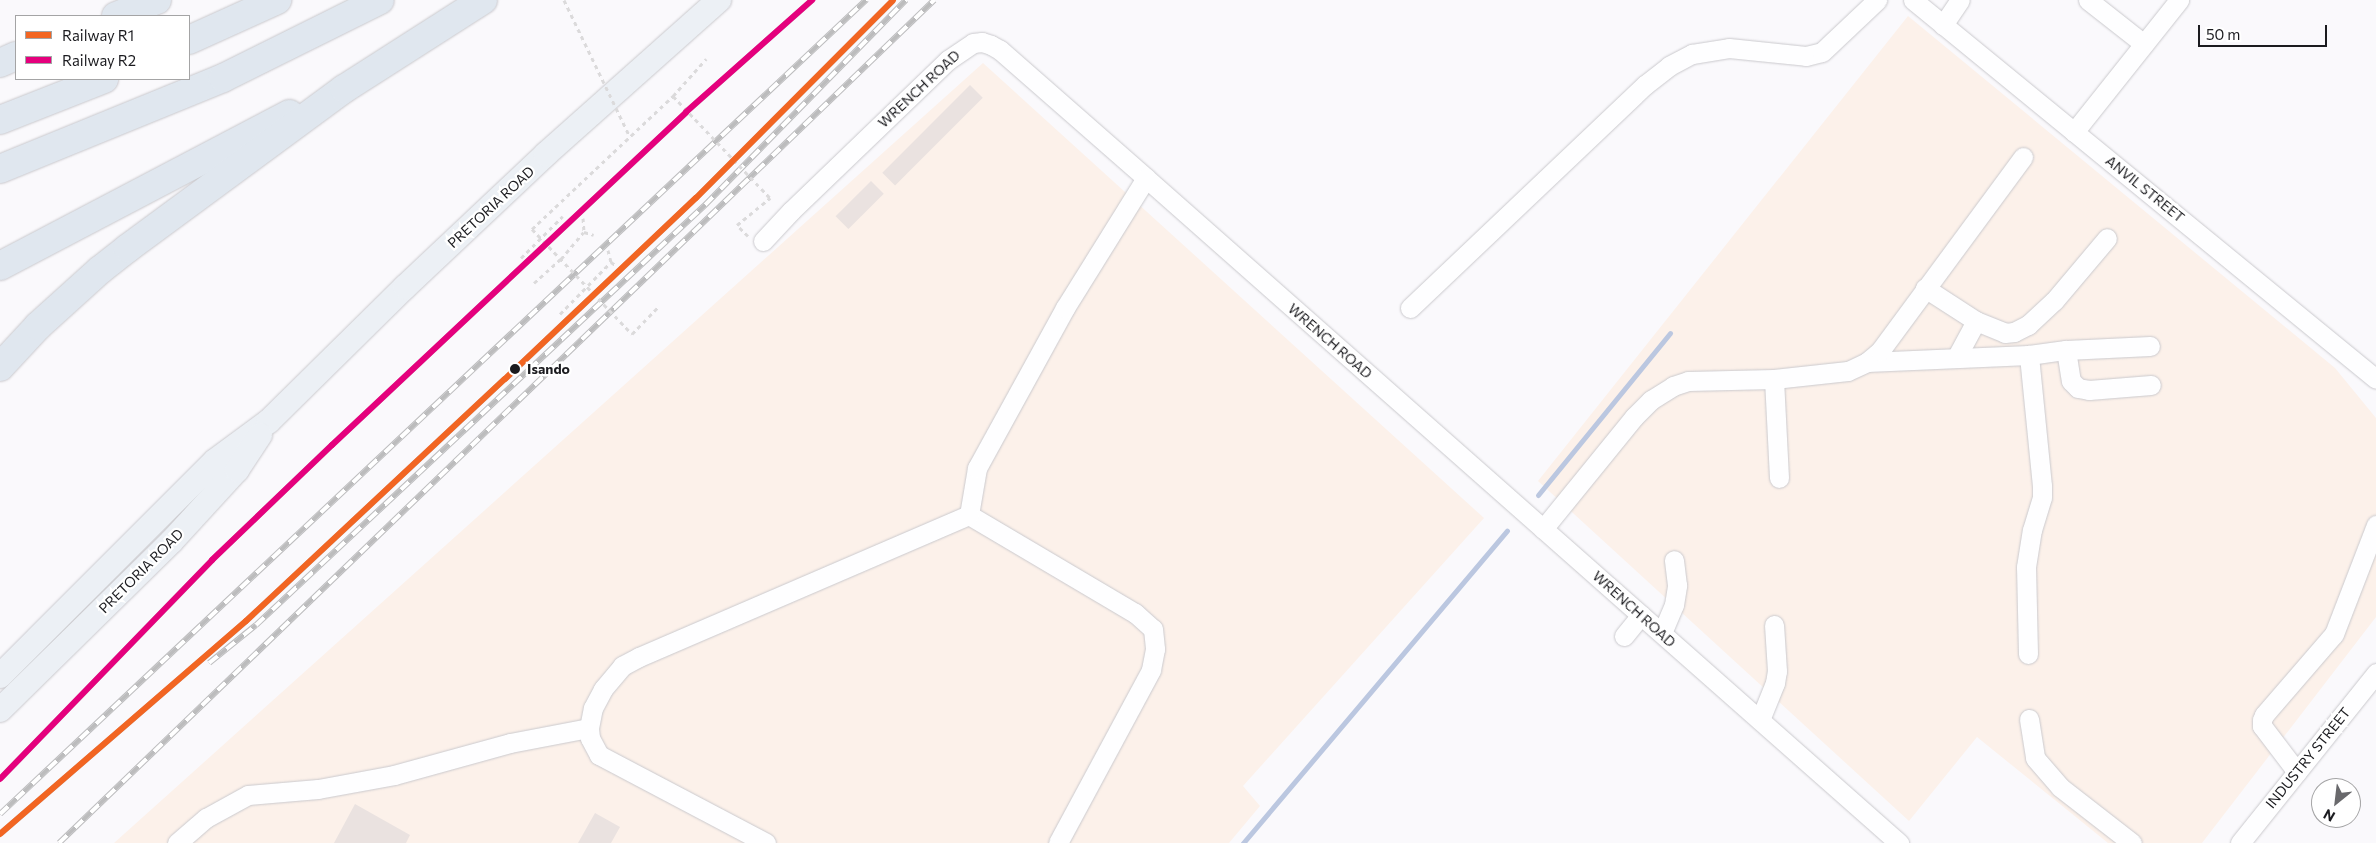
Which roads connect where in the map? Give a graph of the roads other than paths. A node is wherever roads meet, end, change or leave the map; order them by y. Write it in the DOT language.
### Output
graph roads {
  1 [pos="157,0"];
  2 [pos="277,0"];
  3 [pos="380,0"];
  4 [pos="483,0"];
  5 [pos="719,0"];
  6 [pos="1876,0"];
  7 [pos="1913,0"];
  8 [pos="1960,0"];
  9 [pos="2088,0"];
  10 [pos="2179,0"];
  11 [pos="119,15"];
  12 [pos="1943,25"];
  13 [pos="190,40"];
  14 [pos="2144,44"];
  15 [pos="15,56"];
  16 [pos="0,62"];
  17 [pos="101,80"];
  18 [pos="344,90"];
  19 [pos="0,120"];
  20 [pos="2074,132"];
  21 [pos="2023,157"];
  22 [pos="0,170"];
  23 [pos="1146,178"];
  24 [pos="2107,238"];
  25 [pos="763,241"];
  26 [pos="0,266"];
  27 [pos="1925,288"];
  28 [pos="1410,308"];
  29 [pos="1976,321"];
  30 [pos="2150,346"];
  31 [pos="2066,350"];
  32 [pos="2029,355"];
  33 [pos="1956,358"];
  34 [pos="1867,362"];
  35 [pos="0,367"];
  36 [pos="1774,379"];
  37 [pos="2376,379"];
  38 [pos="2151,385"];
  39 [pos="269,421"];
  40 [pos="1779,478"];
  41 [pos="969,515"];
  42 [pos="2376,525"];
  43 [pos="1543,529"];
  44 [pos="1674,560"];
  45 [pos="1641,615"];
  46 [pos="1774,625"];
  47 [pos="1662,633"];
  48 [pos="1624,636"];
  49 [pos="2028,654"];
  50 [pos="2376,673"];
  51 [pos="0,676"];
  52 [pos="0,710"];
  53 [pos="1760,720"];
  54 [pos="2028,720"];
  55 [pos="589,728"];
  56 [pos="2297,772"];
  57 [pos="177,843"];
  58 [pos="766,843"];
  59 [pos="1058,843"];
  60 [pos="1899,843"];
  61 [pos="2132,843"];
  62 [pos="2240,843"];
  1 -- 11 [label="highway"];
  2 -- 13 [label="highway"];
  3 -- 22 [label="highway"];
  4 -- 18 [label="highway"];
  5 -- 39 [label="main road, PRETORIA ROAD"];
  6 -- 28 [label="street"];
  7 -- 12 [label="street, ANVIL STREET"];
  8 -- 12 [label="street"];
  9 -- 14 [label="street"];
  10 -- 14 [label="street"];
  12 -- 20 [label="street, ANVIL STREET"];
  14 -- 20 [label="street"];
  15 -- 16 [label="highway"];
  17 -- 19 [label="highway"];
  18 -- 26 [label="highway"];
  18 -- 35 [label="highway"];
  20 -- 37 [label="street, ANVIL STREET"];
  21 -- 27 [label="street"];
  23 -- 25 [label="street, WRENCH ROAD"];
  23 -- 41 [label="street"];
  23 -- 43 [label="street, WRENCH ROAD"];
  24 -- 29 [label="street"];
  27 -- 29 [label="street"];
  27 -- 34 [label="street"];
  29 -- 33 [label="street"];
  30 -- 31 [label="street"];
  31 -- 32 [label="street"];
  31 -- 38 [label="street"];
  32 -- 33 [label="street"];
  32 -- 49 [label="street"];
  33 -- 34 [label="street"];
  34 -- 36 [label="street"];
  36 -- 40 [label="street"];
  36 -- 43 [label="street"];
  39 -- 51 [label="main road, PRETORIA ROAD"];
  39 -- 52 [label="main road, PRETORIA ROAD"];
  41 -- 55 [label="street"];
  41 -- 59 [label="street"];
  42 -- 56 [label="street"];
  43 -- 45 [label="street, WRENCH ROAD"];
  44 -- 47 [label="street"];
  45 -- 47 [label="street, WRENCH ROAD"];
  45 -- 48 [label="street"];
  46 -- 53 [label="street"];
  47 -- 53 [label="street, WRENCH ROAD"];
  50 -- 56 [label="street, INDUSTRY STREET"];
  53 -- 60 [label="street, WRENCH ROAD"];
  54 -- 61 [label="street"];
  55 -- 57 [label="street"];
  55 -- 58 [label="street"];
  56 -- 62 [label="street, INDUSTRY STREET"];
}
